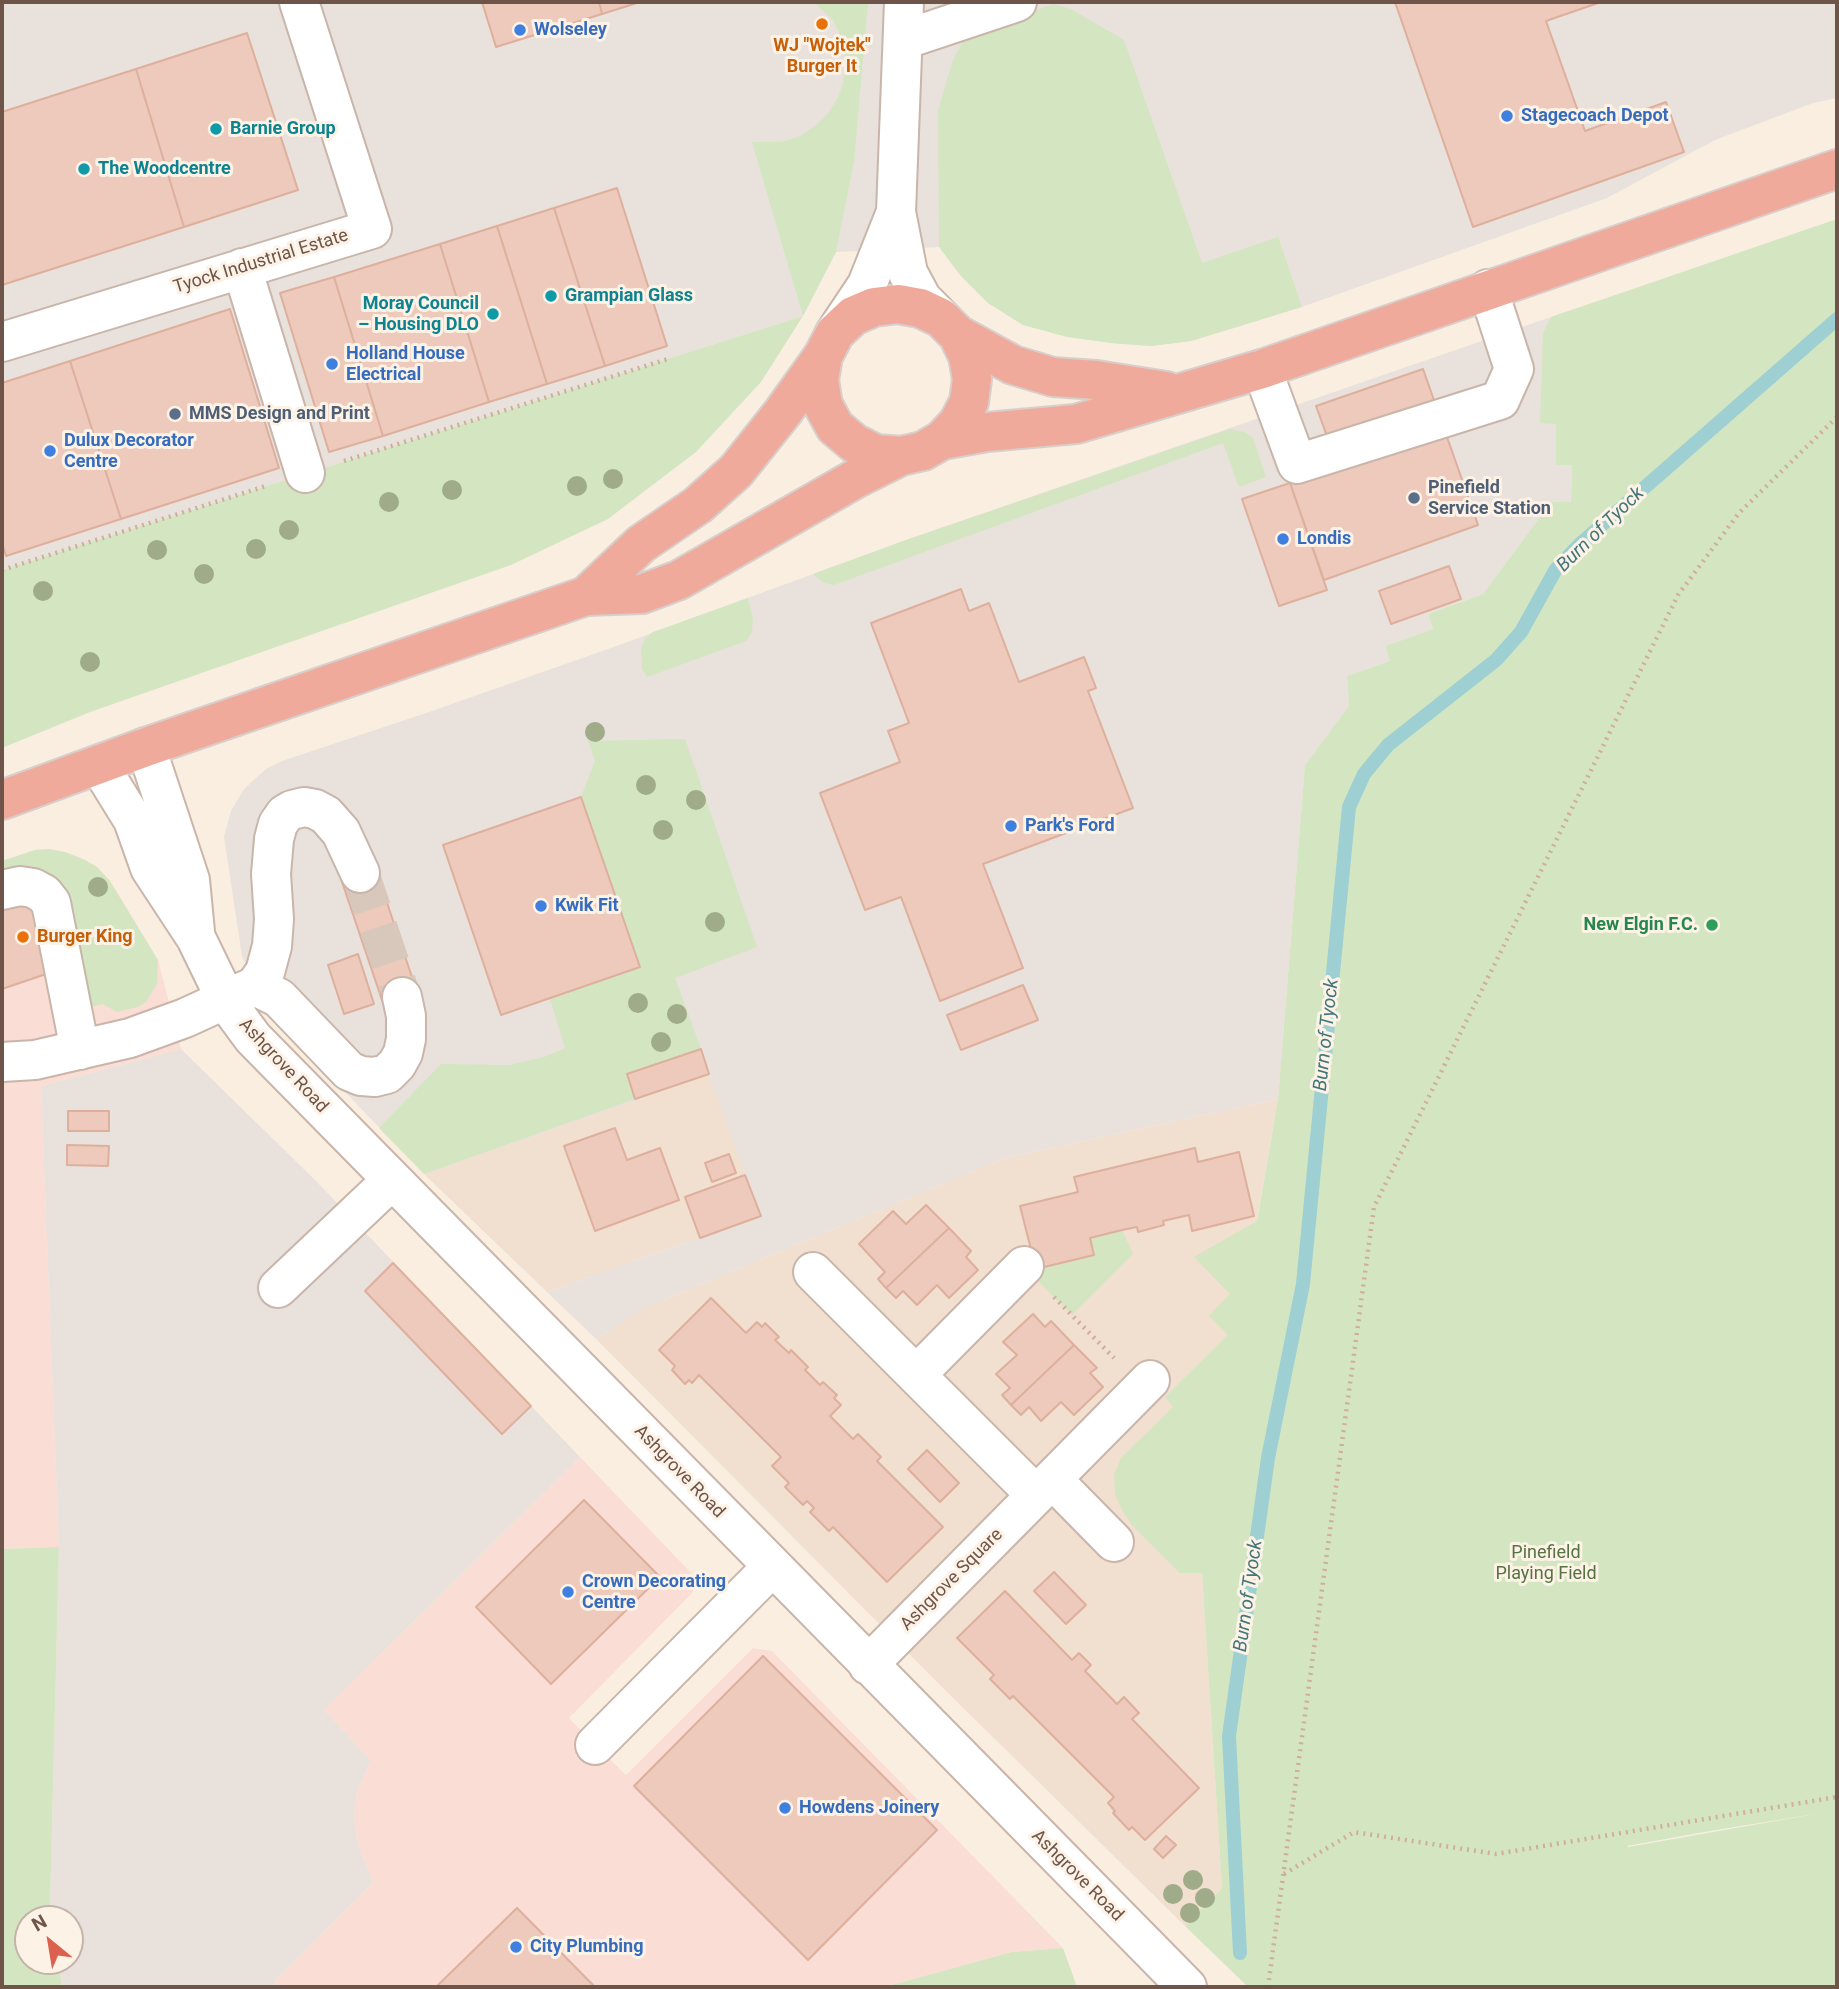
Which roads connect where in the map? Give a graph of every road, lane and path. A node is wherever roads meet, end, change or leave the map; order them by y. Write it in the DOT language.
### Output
graph roads {
  1 [pos="299,2"];
  2 [pos="904,2"];
  3 [pos="1017,2"];
  4 [pos="903,40"];
  5 [pos="1837,169"];
  6 [pos="896,212"];
  7 [pos="242,268"];
  8 [pos="1488,289"];
  9 [pos="950,326"];
  10 [pos="2,342"];
  11 [pos="829,344"];
  12 [pos="1262,369"];
  13 [pos="1175,393"];
  14 [pos="1837,417"];
  15 [pos="942,440"];
  16 [pos="901,456"];
  17 [pos="305,473"];
  18 [pos="586,596"];
  19 [pos="146,747"];
  20 [pos="99,765"];
  21 [pos="2,800"];
  22 [pos="359,873"];
  23 [pos="2,890"];
  24 [pos="196,938"];
  25 [pos="241,992"];
  26 [pos="402,997"];
  27 [pos="80,1050"];
  28 [pos="2,1062"];
  29 [pos="392,1180"];
  30 [pos="1024,1266"];
  31 [pos="813,1272"];
  32 [pos="278,1288"];
  33 [pos="916,1374"];
  34 [pos="1146,1384"];
  35 [pos="1044,1487"];
  36 [pos="1114,1542"];
  37 [pos="772,1567"];
  38 [pos="868,1665"];
  39 [pos="595,1745"];
  40 [pos="1837,1797"];
  41 [pos="1284,1874"];
  42 [pos="1171,1982"];
  43 [pos="1268,1987"];
  1 -- 7 [label="street, Tyock Industrial Estate"];
  2 -- 4 [label="street"];
  3 -- 4 [label="street"];
  4 -- 6 [label="street"];
  5 -- 8 [label="highway"];
  6 -- 9 [label="street"];
  6 -- 11 [label="street"];
  7 -- 10 [label="street, Tyock Industrial Estate"];
  7 -- 17 [label="street"];
  8 -- 12 [label="highway"];
  8 -- 12 [label="street"];
  9 -- 11 [label="highway"];
  9 -- 13 [label="highway"];
  9 -- 15 [label="highway"];
  11 -- 16 [label="highway"];
  11 -- 18 [label="highway"];
  12 -- 13 [label="highway"];
  13 -- 15 [label="highway"];
  14 -- 41 [label="path"];
  15 -- 16 [label="highway"];
  16 -- 18 [label="highway"];
  18 -- 19 [label="highway"];
  19 -- 20 [label="highway"];
  19 -- 24 [label="street, Ashgrove Road"];
  20 -- 21 [label="highway"];
  20 -- 24 [label="street, Ashgrove Road"];
  22 -- 25 [label="street"];
  23 -- 27 [label="street"];
  24 -- 25 [label="street, Ashgrove Road"];
  25 -- 26 [label="street"];
  25 -- 27 [label="street"];
  25 -- 29 [label="street, Ashgrove Road"];
  27 -- 28 [label="street"];
  29 -- 32 [label="street"];
  29 -- 37 [label="street, Ashgrove Road"];
  30 -- 33 [label="street"];
  30 -- 34 [label="path"];
  31 -- 33 [label="street"];
  33 -- 35 [label="street"];
  34 -- 35 [label="street, Ashgrove Square"];
  35 -- 36 [label="street"];
  35 -- 38 [label="street, Ashgrove Square"];
  37 -- 38 [label="street, Ashgrove Road"];
  37 -- 39 [label="street"];
  38 -- 42 [label="street, Ashgrove Road"];
  40 -- 41 [label="path"];
  41 -- 43 [label="path"];
}
